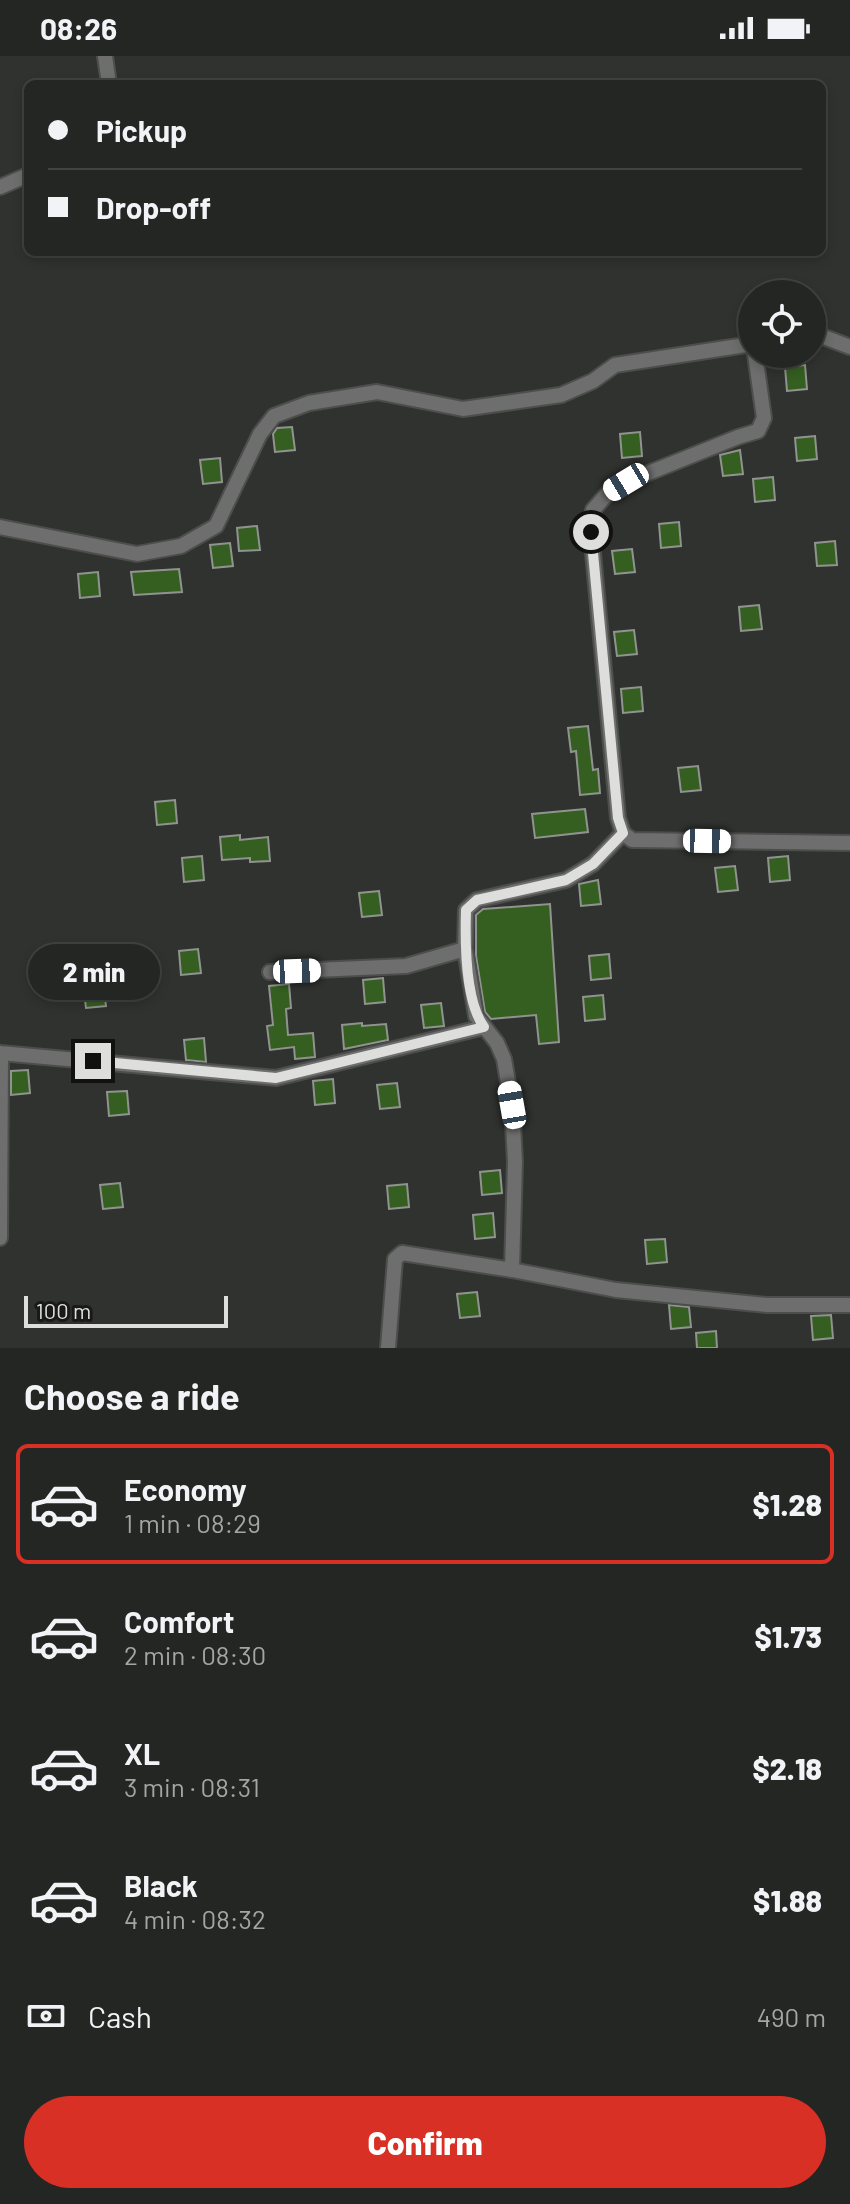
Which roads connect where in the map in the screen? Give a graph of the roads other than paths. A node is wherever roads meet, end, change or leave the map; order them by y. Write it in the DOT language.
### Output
graph roads {
  1 [pos="105,56"];
  2 [pos="108,80"];
  3 [pos="24,177"];
  4 [pos="0,187"];
  5 [pos="826,338"];
  6 [pos="738,346"];
  7 [pos="850,347"];
  8 [pos="757,368"];
  9 [pos="0,527"];
  10 [pos="623,833"];
  11 [pos="850,843"];
  12 [pos="465,949"];
  13 [pos="270,972"];
  14 [pos="484,1027"];
  15 [pos="0,1053"];
  16 [pos="0,1238"];
  17 [pos="512,1270"];
  18 [pos="850,1305"];
  19 [pos="388,1348"];
  1 -- 2 [label="street"];
  3 -- 4 [label="street"];
  5 -- 7 [label="street"];
  6 -- 9 [label="street"];
  8 -- 10 [label="street"];
  10 -- 11 [label="street"];
  10 -- 12 [label="street"];
  12 -- 13 [label="street"];
  12 -- 14 [label="street"];
  14 -- 15 [label="street"];
  14 -- 17 [label="street"];
  15 -- 16 [label="street"];
  17 -- 18 [label="street"];
  17 -- 19 [label="street"];
}
